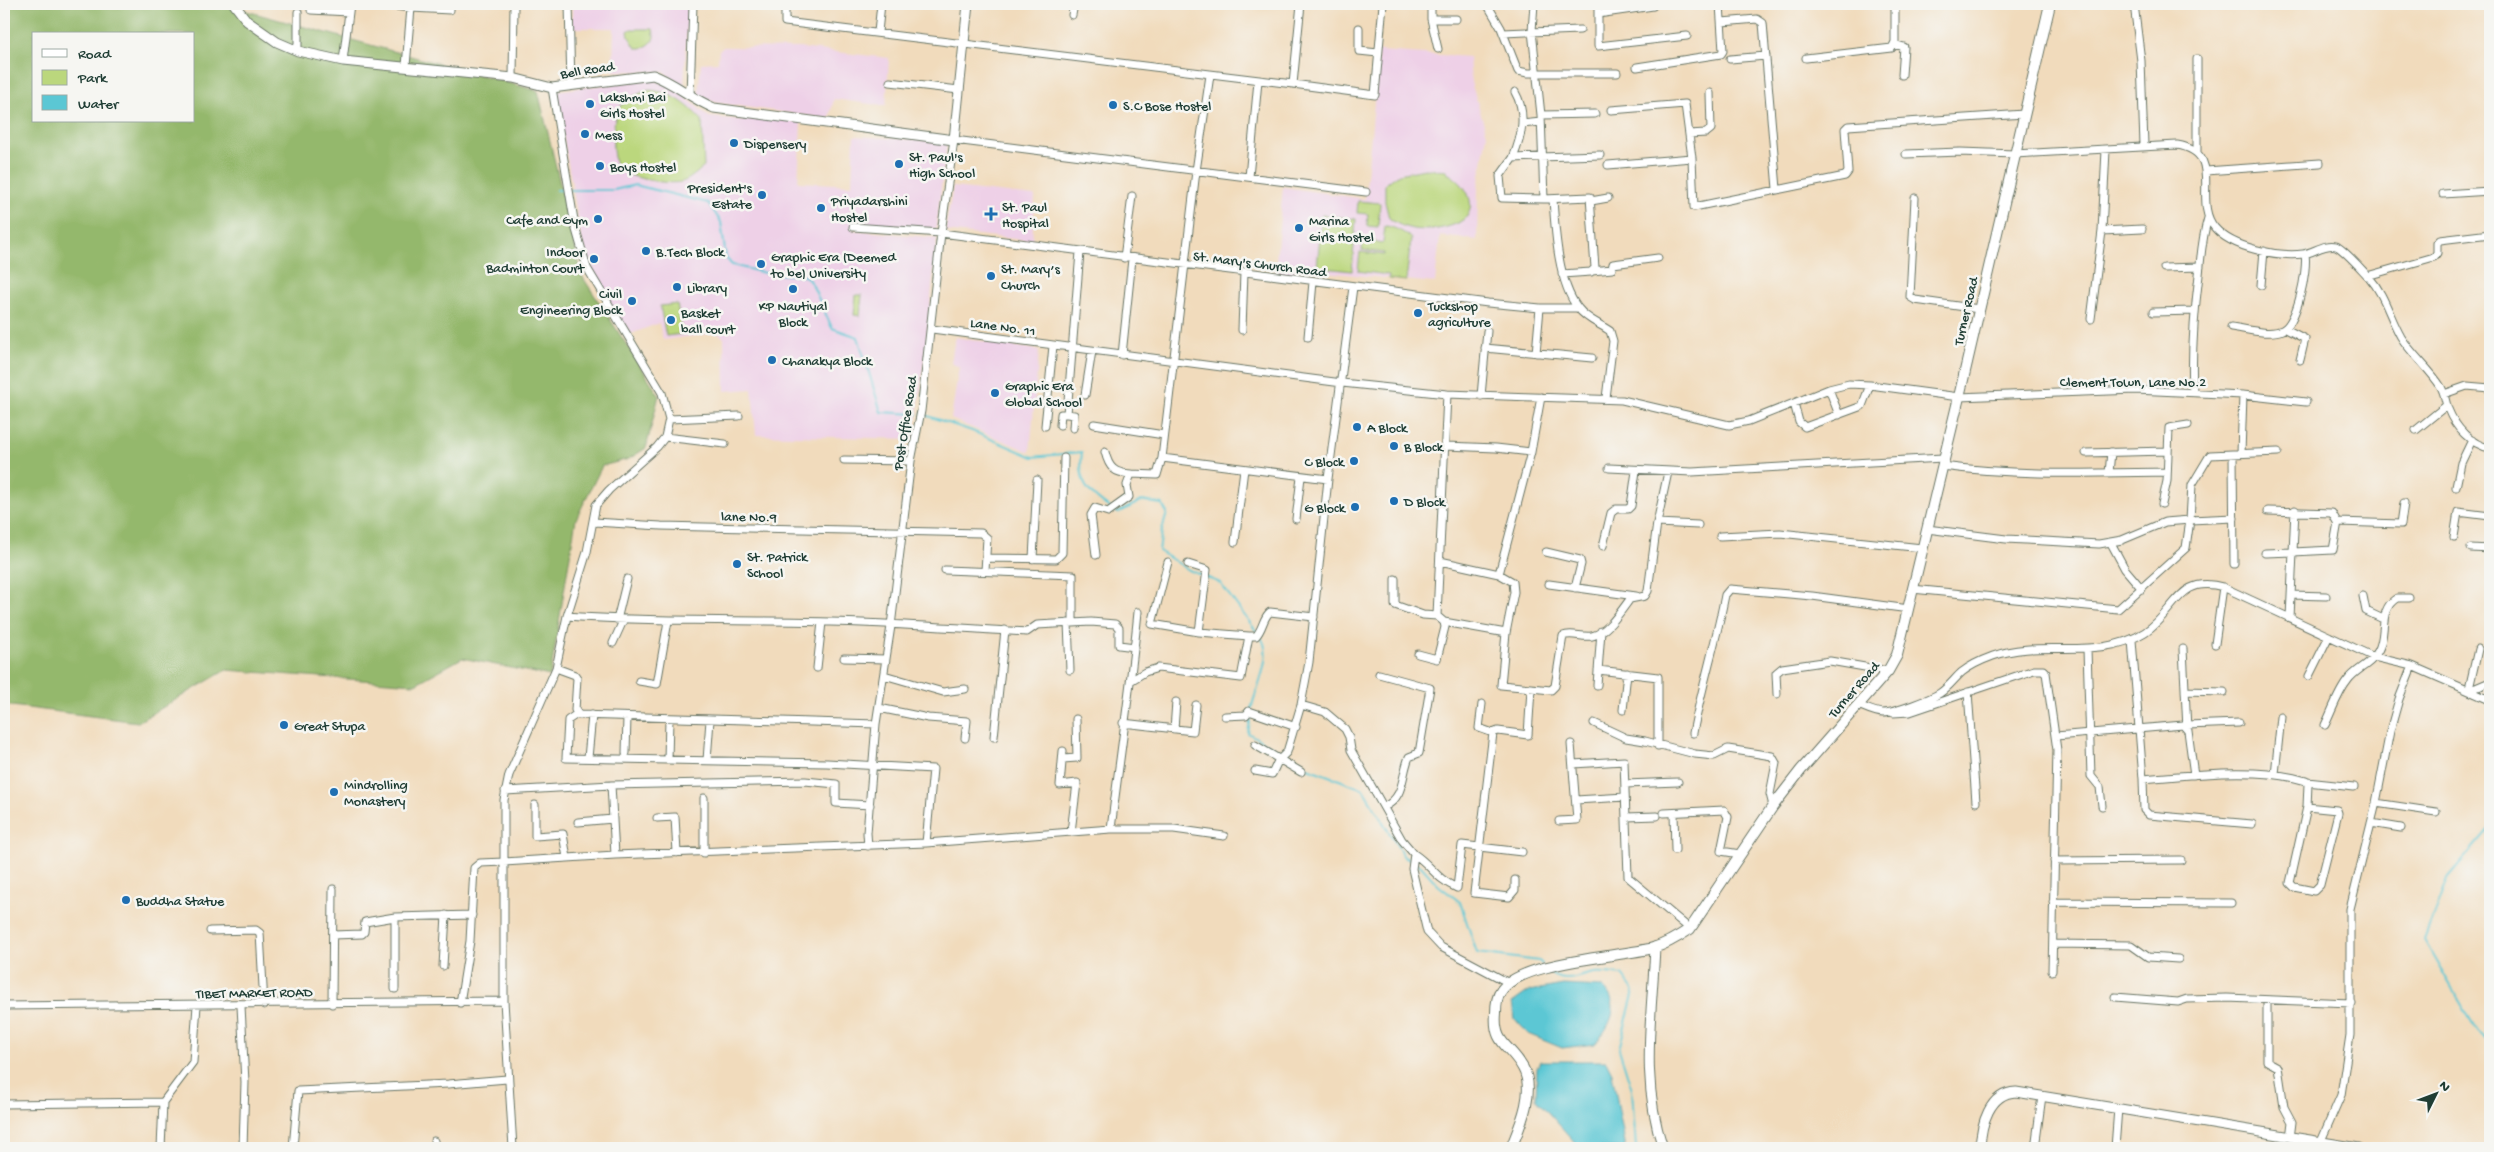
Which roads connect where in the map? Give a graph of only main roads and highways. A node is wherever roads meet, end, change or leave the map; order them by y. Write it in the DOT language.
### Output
graph roads {
  1 [pos="2050,4"];
  2 [pos="1511,1148"];
  1 -- 2 [label="main road, Turner Road"];
}
